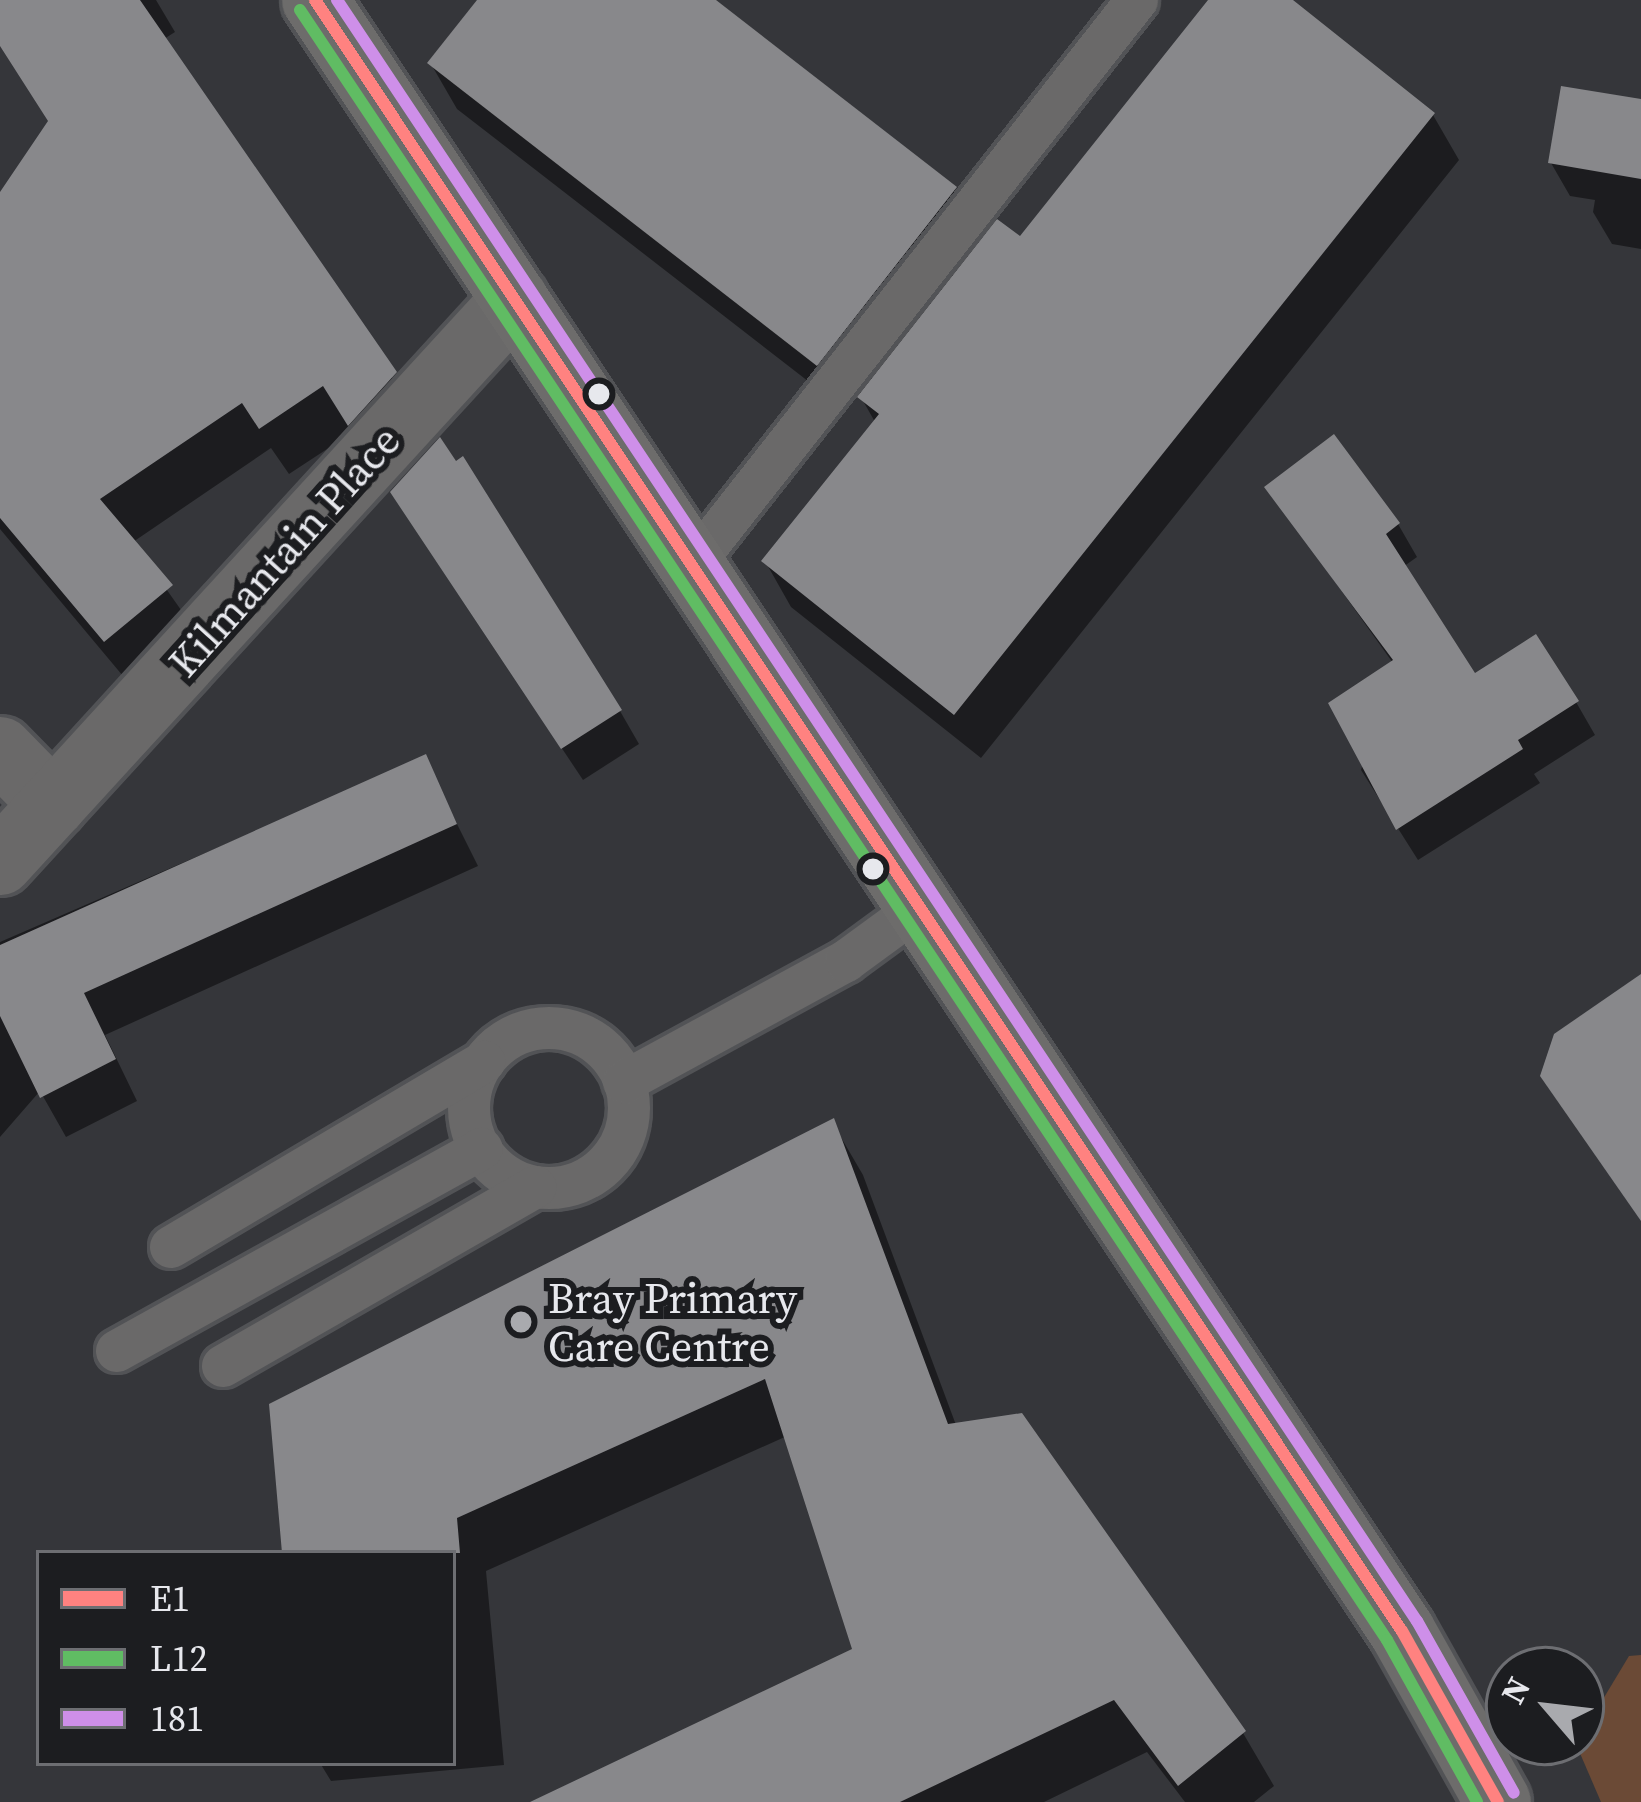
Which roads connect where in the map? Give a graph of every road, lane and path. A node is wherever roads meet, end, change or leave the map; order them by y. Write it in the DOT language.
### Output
graph roads {
  1 [pos="1137,0"];
  2 [pos="321,4"];
  3 [pos="515,299"];
  4 [pos="692,566"];
  5 [pos="0,750"];
  6 [pos="53,804"];
  7 [pos="0,862"];
  8 [pos="917,909"];
  9 [pos="484,1062"];
  10 [pos="624,1082"];
  11 [pos="482,1149"];
  12 [pos="535,1187"];
  13 [pos="171,1247"];
  14 [pos="117,1351"];
  15 [pos="223,1366"];
  16 [pos="1498,1802"];
  1 -- 4 [label="lane"];
  2 -- 3 [label="main road"];
  3 -- 4 [label="main road"];
  3 -- 6 [label="street, Kilmantain Place"];
  4 -- 8 [label="main road"];
  5 -- 6 [label="street"];
  6 -- 7 [label="street, Kilmantain Place"];
  8 -- 10 [label="lane"];
  8 -- 16 [label="main road"];
  9 -- 10 [label="lane"];
  9 -- 11 [label="lane"];
  9 -- 13 [label="lane"];
  10 -- 12 [label="lane"];
  11 -- 12 [label="lane"];
  11 -- 14 [label="lane"];
  12 -- 15 [label="lane"];
}
